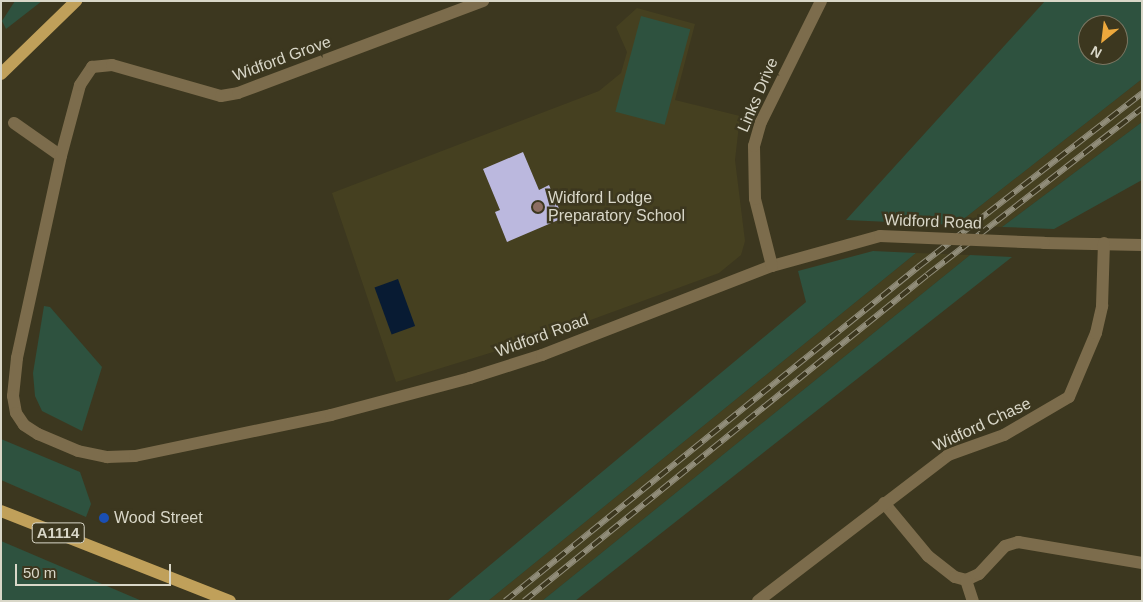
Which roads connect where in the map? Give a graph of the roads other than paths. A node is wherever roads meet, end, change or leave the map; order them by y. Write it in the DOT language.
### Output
graph roads {
  1 [pos="76,1"];
  2 [pos="483,1"];
  3 [pos="821,1"];
  4 [pos="1,74"];
  5 [pos="14,123"];
  6 [pos="61,156"];
  7 [pos="1104,243"];
  8 [pos="1142,245"];
  9 [pos="772,266"];
  10 [pos="884,503"];
  11 [pos="1,511"];
  12 [pos="1142,563"];
  13 [pos="966,580"];
  14 [pos="774,596"];
  15 [pos="230,601"];
  16 [pos="758,601"];
  17 [pos="973,601"];
  1 -- 4 [label="main road"];
  2 -- 6 [label="street, Widford Grove"];
  3 -- 9 [label="street, Links Drive"];
  5 -- 6 [label="street"];
  6 -- 9 [label="street, Widford Road"];
  7 -- 8 [label="street, Widford Road"];
  7 -- 9 [label="street, Widford Road, bridge"];
  7 -- 10 [label="street, Widford Chase"];
  10 -- 13 [label="street"];
  10 -- 14 [label="street, Widford Chase"];
  11 -- 15 [label="main road, A1114"];
  12 -- 13 [label="street"];
  13 -- 17 [label="street"];
  14 -- 16 [label="street, Widford Chase"];
}
